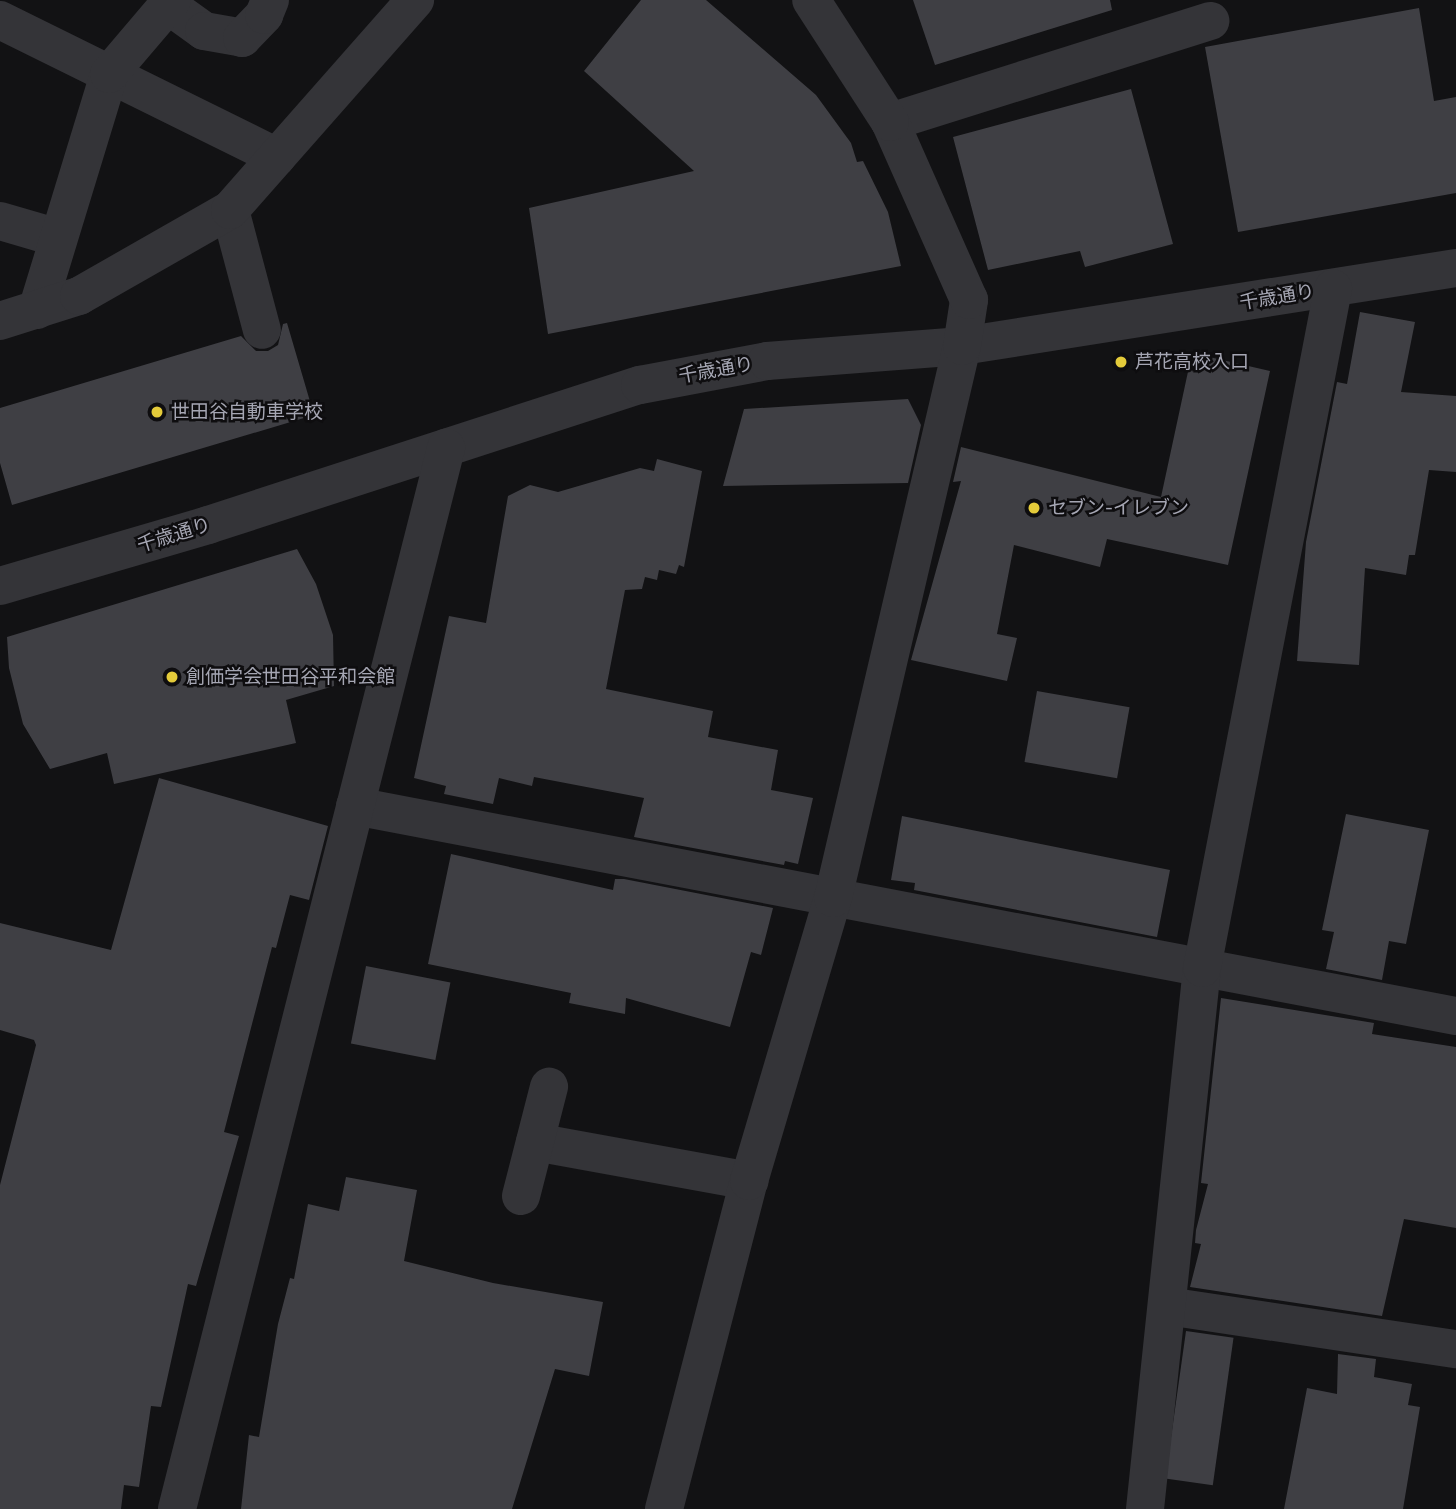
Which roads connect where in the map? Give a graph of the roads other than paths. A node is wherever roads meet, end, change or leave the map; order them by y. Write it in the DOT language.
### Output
graph roads {
  1 [pos="270,0"];
  2 [pos="811,0"];
  3 [pos="159,5"];
  4 [pos="397,6"];
  5 [pos="6,14"];
  6 [pos="1210,21"];
  7 [pos="109,74"];
  8 [pos="890,122"];
  9 [pos="277,158"];
  10 [pos="230,210"];
  11 [pos="0,222"];
  12 [pos="58,238"];
  13 [pos="1456,268"];
  14 [pos="1333,289"];
  15 [pos="37,310"];
  16 [pos="0,321"];
  17 [pos="262,330"];
  18 [pos="962,346"];
  19 [pos="446,447"];
  20 [pos="0,586"];
  21 [pos="355,806"];
  22 [pos="833,898"];
  23 [pos="1202,968"];
  24 [pos="1456,1016"];
  25 [pos="549,1087"];
  26 [pos="535,1142"];
  27 [pos="749,1181"];
  28 [pos="522,1196"];
  29 [pos="1167,1306"];
  30 [pos="1456,1349"];
  31 [pos="177,1509"];
  32 [pos="664,1509"];
  33 [pos="1145,1509"];
  1 -- 3 [label="street"];
  2 -- 8 [label="street"];
  3 -- 7 [label="street"];
  4 -- 9 [label="street"];
  5 -- 7 [label="street"];
  6 -- 8 [label="street"];
  7 -- 9 [label="street"];
  7 -- 12 [label="street"];
  8 -- 18 [label="street"];
  9 -- 10 [label="street"];
  10 -- 15 [label="street"];
  10 -- 17 [label="street"];
  11 -- 12 [label="street"];
  12 -- 15 [label="street"];
  13 -- 14 [label="street, 千歳通り"];
  14 -- 18 [label="street, 千歳通り"];
  14 -- 23 [label="street"];
  15 -- 16 [label="street"];
  18 -- 19 [label="street, 千歳通り"];
  18 -- 22 [label="street"];
  19 -- 20 [label="street, 千歳通り"];
  19 -- 21 [label="street"];
  21 -- 22 [label="street"];
  21 -- 31 [label="street"];
  22 -- 23 [label="street"];
  22 -- 27 [label="street"];
  23 -- 24 [label="street"];
  23 -- 29 [label="street"];
  25 -- 26 [label="street"];
  26 -- 27 [label="street"];
  26 -- 28 [label="street"];
  27 -- 32 [label="street"];
  29 -- 30 [label="street"];
  29 -- 33 [label="street"];
}
